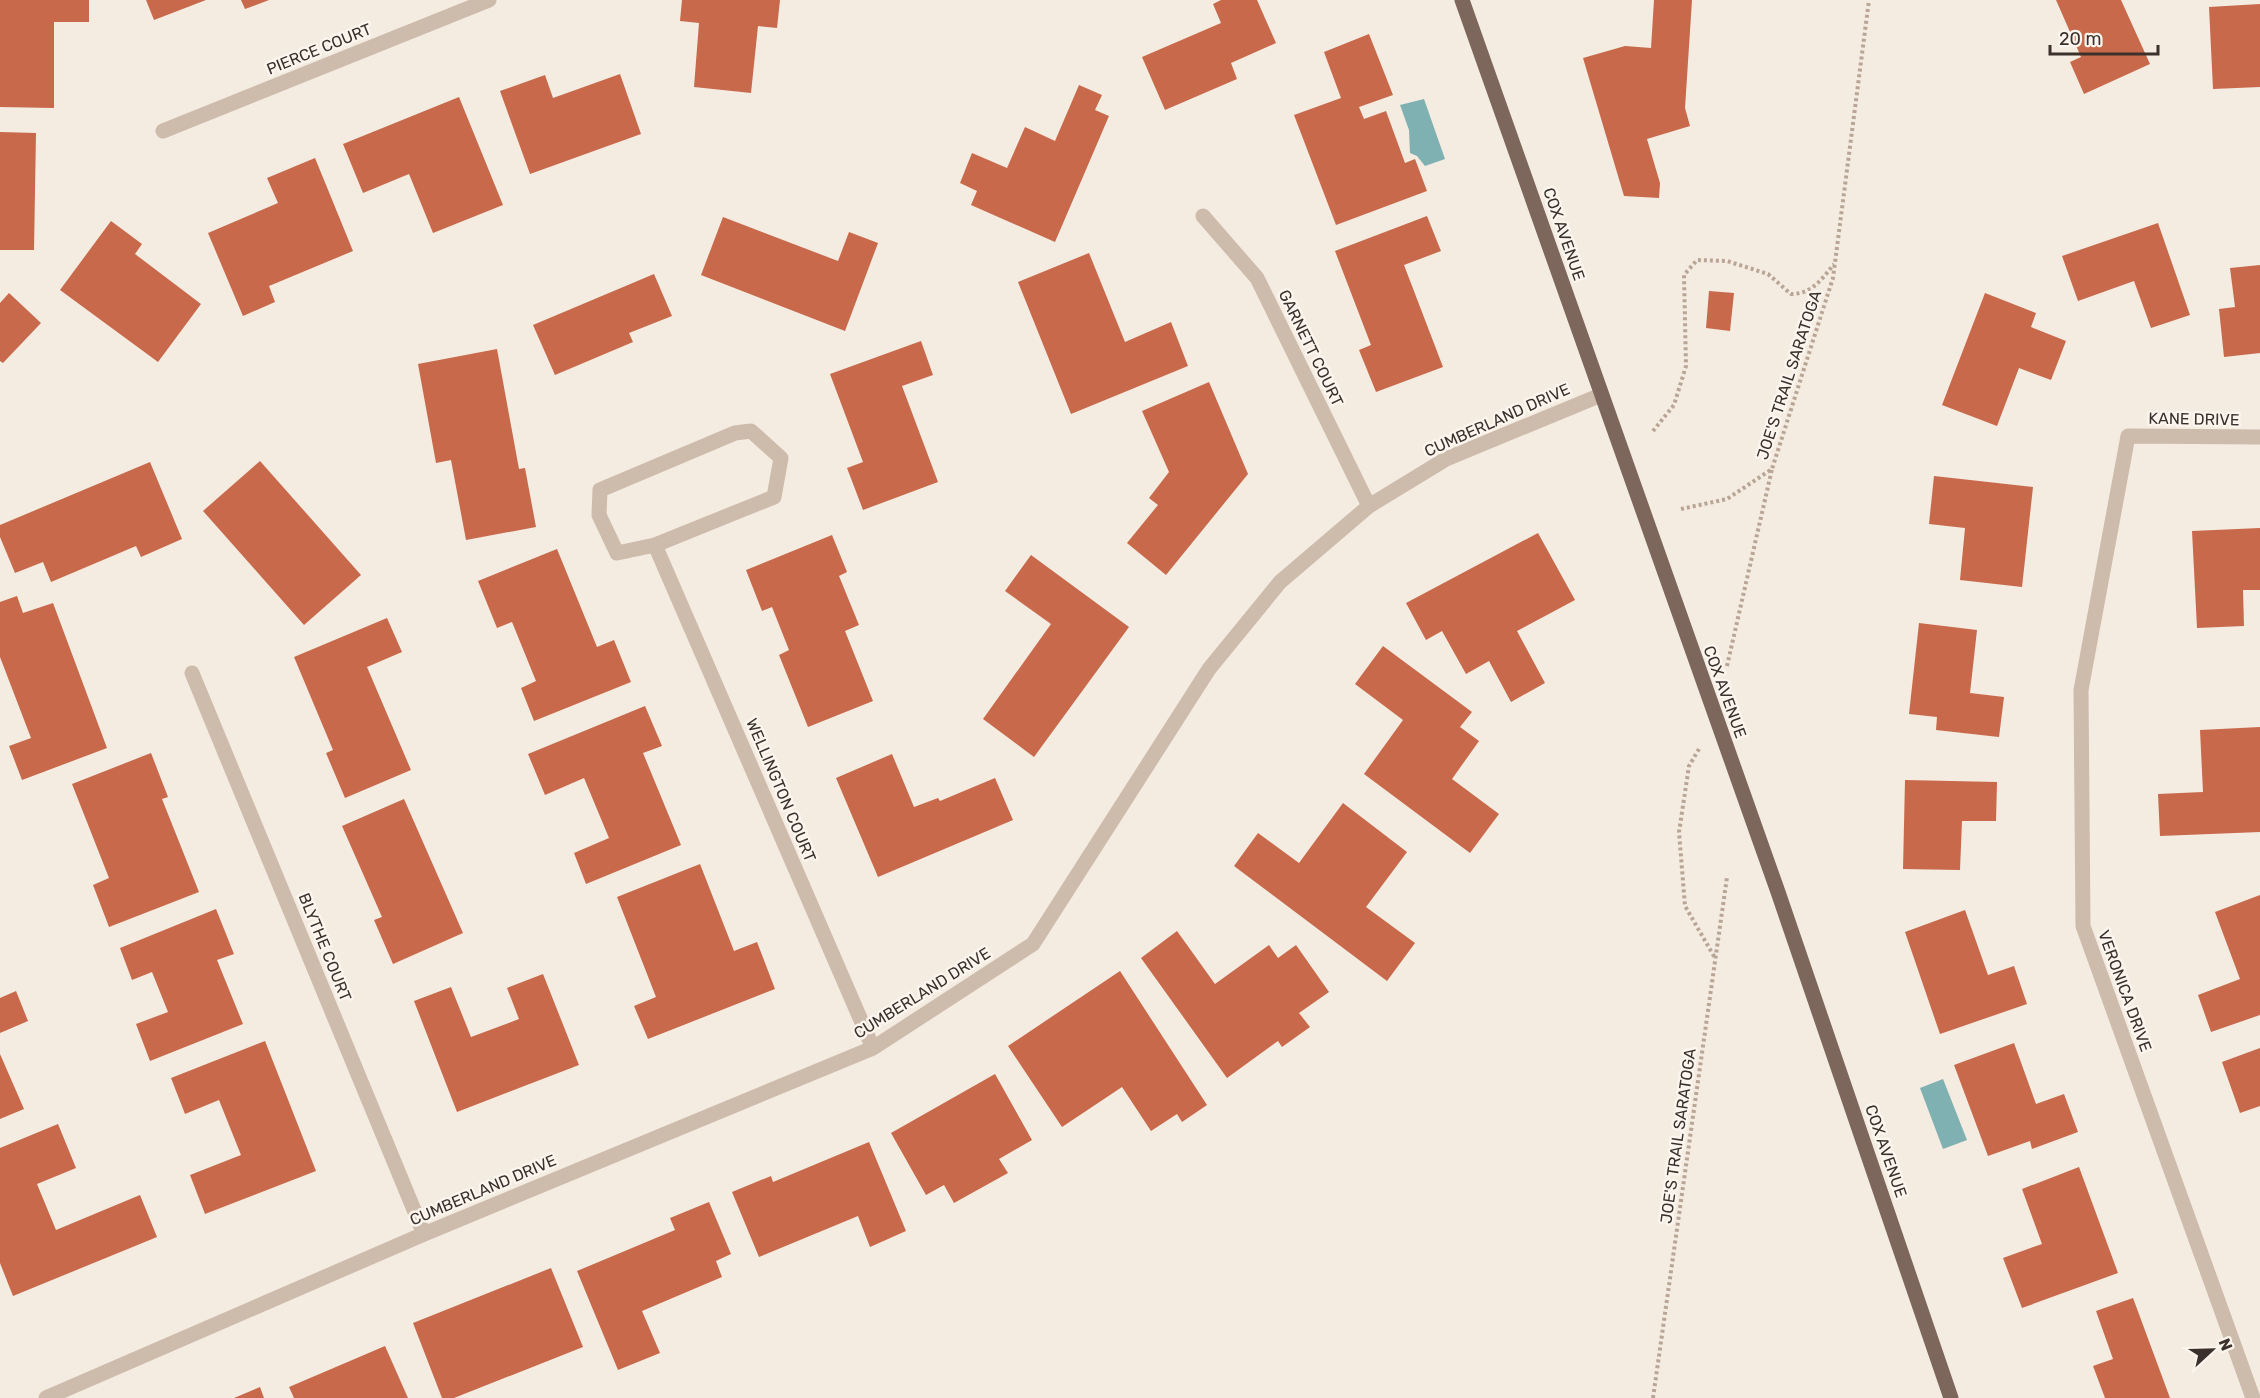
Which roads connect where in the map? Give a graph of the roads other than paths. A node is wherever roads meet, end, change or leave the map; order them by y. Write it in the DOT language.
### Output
graph roads {
  1 [pos="489,0"];
  2 [pos="1462,0"];
  3 [pos="163,131"];
  4 [pos="1203,216"];
  5 [pos="1601,395"];
  6 [pos="2128,436"];
  7 [pos="2260,437"];
  8 [pos="1369,506"];
  9 [pos="655,545"];
  10 [pos="192,673"];
  11 [pos="873,1048"];
  12 [pos="423,1234"];
  13 [pos="46,1398"];
  14 [pos="1951,1398"];
  15 [pos="2253,1398"];
  1 -- 3 [label="street, PIERCE COURT"];
  2 -- 5 [label="main road, COX AVENUE"];
  4 -- 8 [label="street, GARNETT COURT"];
  5 -- 8 [label="street, CUMBERLAND DRIVE"];
  5 -- 14 [label="main road, COX AVENUE"];
  6 -- 7 [label="street, KANE DRIVE"];
  6 -- 15 [label="street, VERONICA DRIVE"];
  8 -- 11 [label="street, CUMBERLAND DRIVE"];
  9 -- 9 [label="street"];
  9 -- 11 [label="street, WELLINGTON COURT"];
  10 -- 12 [label="street, BLYTHE COURT"];
  11 -- 12 [label="street, CUMBERLAND DRIVE"];
  12 -- 13 [label="street, CUMBERLAND DRIVE"];
}
